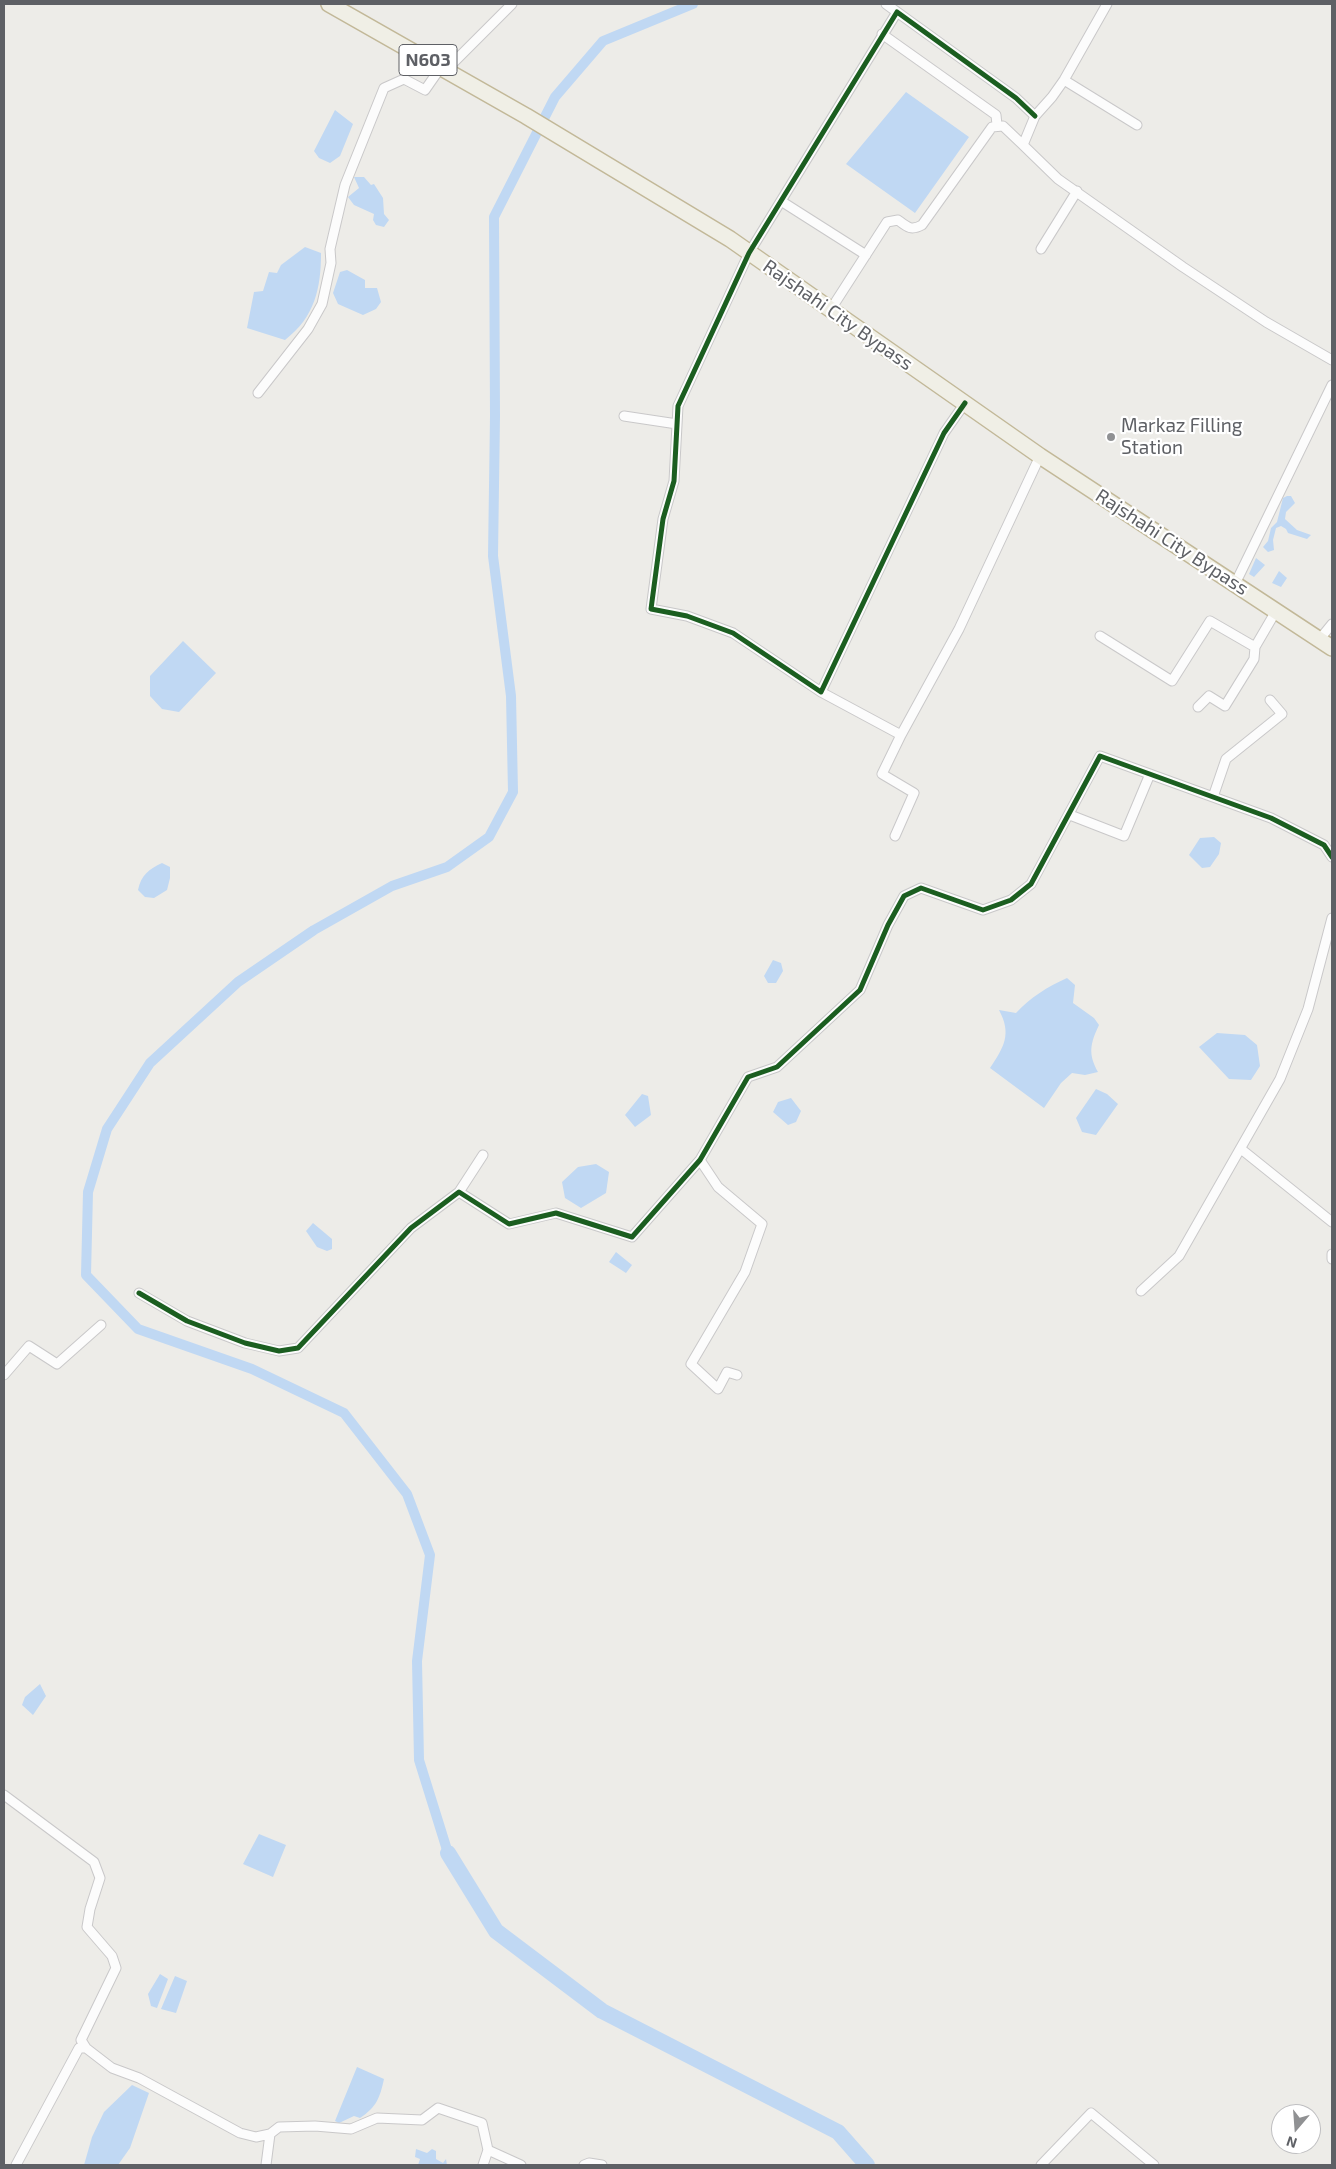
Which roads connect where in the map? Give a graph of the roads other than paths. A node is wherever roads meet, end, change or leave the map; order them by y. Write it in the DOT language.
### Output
graph roads {
  1 [pos="329,4"];
  2 [pos="512,4"];
  3 [pos="886,4"];
  4 [pos="1107,4"];
  5 [pos="897,12"];
  6 [pos="882,34"];
  7 [pos="443,69"];
  8 [pos="1064,80"];
  9 [pos="1034,116"];
  10 [pos="997,125"];
  11 [pos="1137,125"];
  12 [pos="1023,145"];
  13 [pos="1077,191"];
  14 [pos="781,201"];
  15 [pos="1041,249"];
  16 [pos="749,254"];
  17 [pos="866,255"];
  18 [pos="831,309"];
  19 [pos="1332,360"];
  20 [pos="1332,385"];
  21 [pos="258,393"];
  22 [pos="965,403"];
  23 [pos="624,416"];
  24 [pos="677,424"];
  25 [pos="1040,456"];
  26 [pos="1235,584"];
  27 [pos="1276,611"];
  28 [pos="1332,624"];
  29 [pos="1100,636"];
  30 [pos="1319,640"];
  31 [pos="1255,647"];
  32 [pos="1332,648"];
  33 [pos="821,692"];
  34 [pos="1270,700"];
  35 [pos="1198,707"];
  36 [pos="901,735"];
  37 [pos="1150,774"];
  38 [pos="1213,797"];
  39 [pos="1070,815"];
  40 [pos="895,836"];
  41 [pos="1332,857"];
  42 [pos="1332,918"];
  43 [pos="1327,938"];
  44 [pos="1332,947"];
  45 [pos="1241,1149"];
  46 [pos="483,1155"];
  47 [pos="700,1160"];
  48 [pos="459,1192"];
  49 [pos="1332,1222"];
  50 [pos="1332,1254"];
  51 [pos="1332,1260"];
  52 [pos="1141,1292"];
  53 [pos="139,1293"];
  54 [pos="101,1325"];
  55 [pos="4,1375"];
  56 [pos="737,1375"];
  57 [pos="4,1795"];
  58 [pos="86,2048"];
  59 [pos="270,2134"];
  60 [pos="488,2150"];
  61 [pos="16,2165"];
  62 [pos="266,2165"];
  63 [pos="483,2165"];
  64 [pos="521,2165"];
  65 [pos="584,2165"];
  66 [pos="602,2165"];
  67 [pos="1041,2165"];
  68 [pos="1154,2165"];
  1 -- 7 [label="highway, Rajshahi City Bypass / N603"];
  2 -- 7 [label="street"];
  3 -- 5 [label="street"];
  4 -- 8 [label="street"];
  5 -- 6 [label="street"];
  5 -- 9 [label="street"];
  6 -- 10 [label="street"];
  6 -- 14 [label="street"];
  7 -- 16 [label="highway, Rajshahi City Bypass / N603"];
  7 -- 21 [label="street"];
  8 -- 9 [label="street"];
  8 -- 11 [label="street"];
  9 -- 12 [label="street"];
  10 -- 12 [label="street"];
  10 -- 17 [label="street"];
  12 -- 13 [label="street"];
  13 -- 15 [label="street"];
  13 -- 19 [label="street"];
  14 -- 16 [label="street"];
  14 -- 17 [label="street"];
  16 -- 18 [label="highway, Rajshahi City Bypass / N603"];
  16 -- 24 [label="street"];
  17 -- 18 [label="street"];
  18 -- 22 [label="highway, Rajshahi City Bypass / N603"];
  20 -- 26 [label="street"];
  22 -- 25 [label="highway, Rajshahi City Bypass / N603"];
  22 -- 33 [label="street"];
  23 -- 24 [label="street"];
  24 -- 33 [label="street"];
  25 -- 26 [label="highway, Rajshahi City Bypass / N603"];
  25 -- 36 [label="street"];
  26 -- 27 [label="highway, Rajshahi City Bypass / N603"];
  27 -- 30 [label="highway, Rajshahi City Bypass / N603"];
  27 -- 31 [label="street"];
  28 -- 30 [label="street"];
  29 -- 31 [label="street"];
  30 -- 32 [label="highway, Rajshahi City Bypass / N603"];
  31 -- 35 [label="street"];
  33 -- 36 [label="street"];
  34 -- 38 [label="street"];
  36 -- 40 [label="street"];
  37 -- 38 [label="street"];
  37 -- 39 [label="street"];
  37 -- 39 [label="street"];
  38 -- 41 [label="street"];
  39 -- 47 [label="street"];
  42 -- 43 [label="street"];
  43 -- 44 [label="street"];
  43 -- 45 [label="street"];
  45 -- 49 [label="street"];
  45 -- 52 [label="street"];
  46 -- 48 [label="street"];
  47 -- 48 [label="street"];
  47 -- 56 [label="street"];
  48 -- 53 [label="street"];
  50 -- 51 [label="street"];
  54 -- 55 [label="street"];
  57 -- 58 [label="street"];
  58 -- 59 [label="street"];
  58 -- 61 [label="street"];
  59 -- 60 [label="street"];
  59 -- 62 [label="street"];
  60 -- 63 [label="street"];
  60 -- 64 [label="street"];
  65 -- 66 [label="street"];
  67 -- 68 [label="street"];
}
